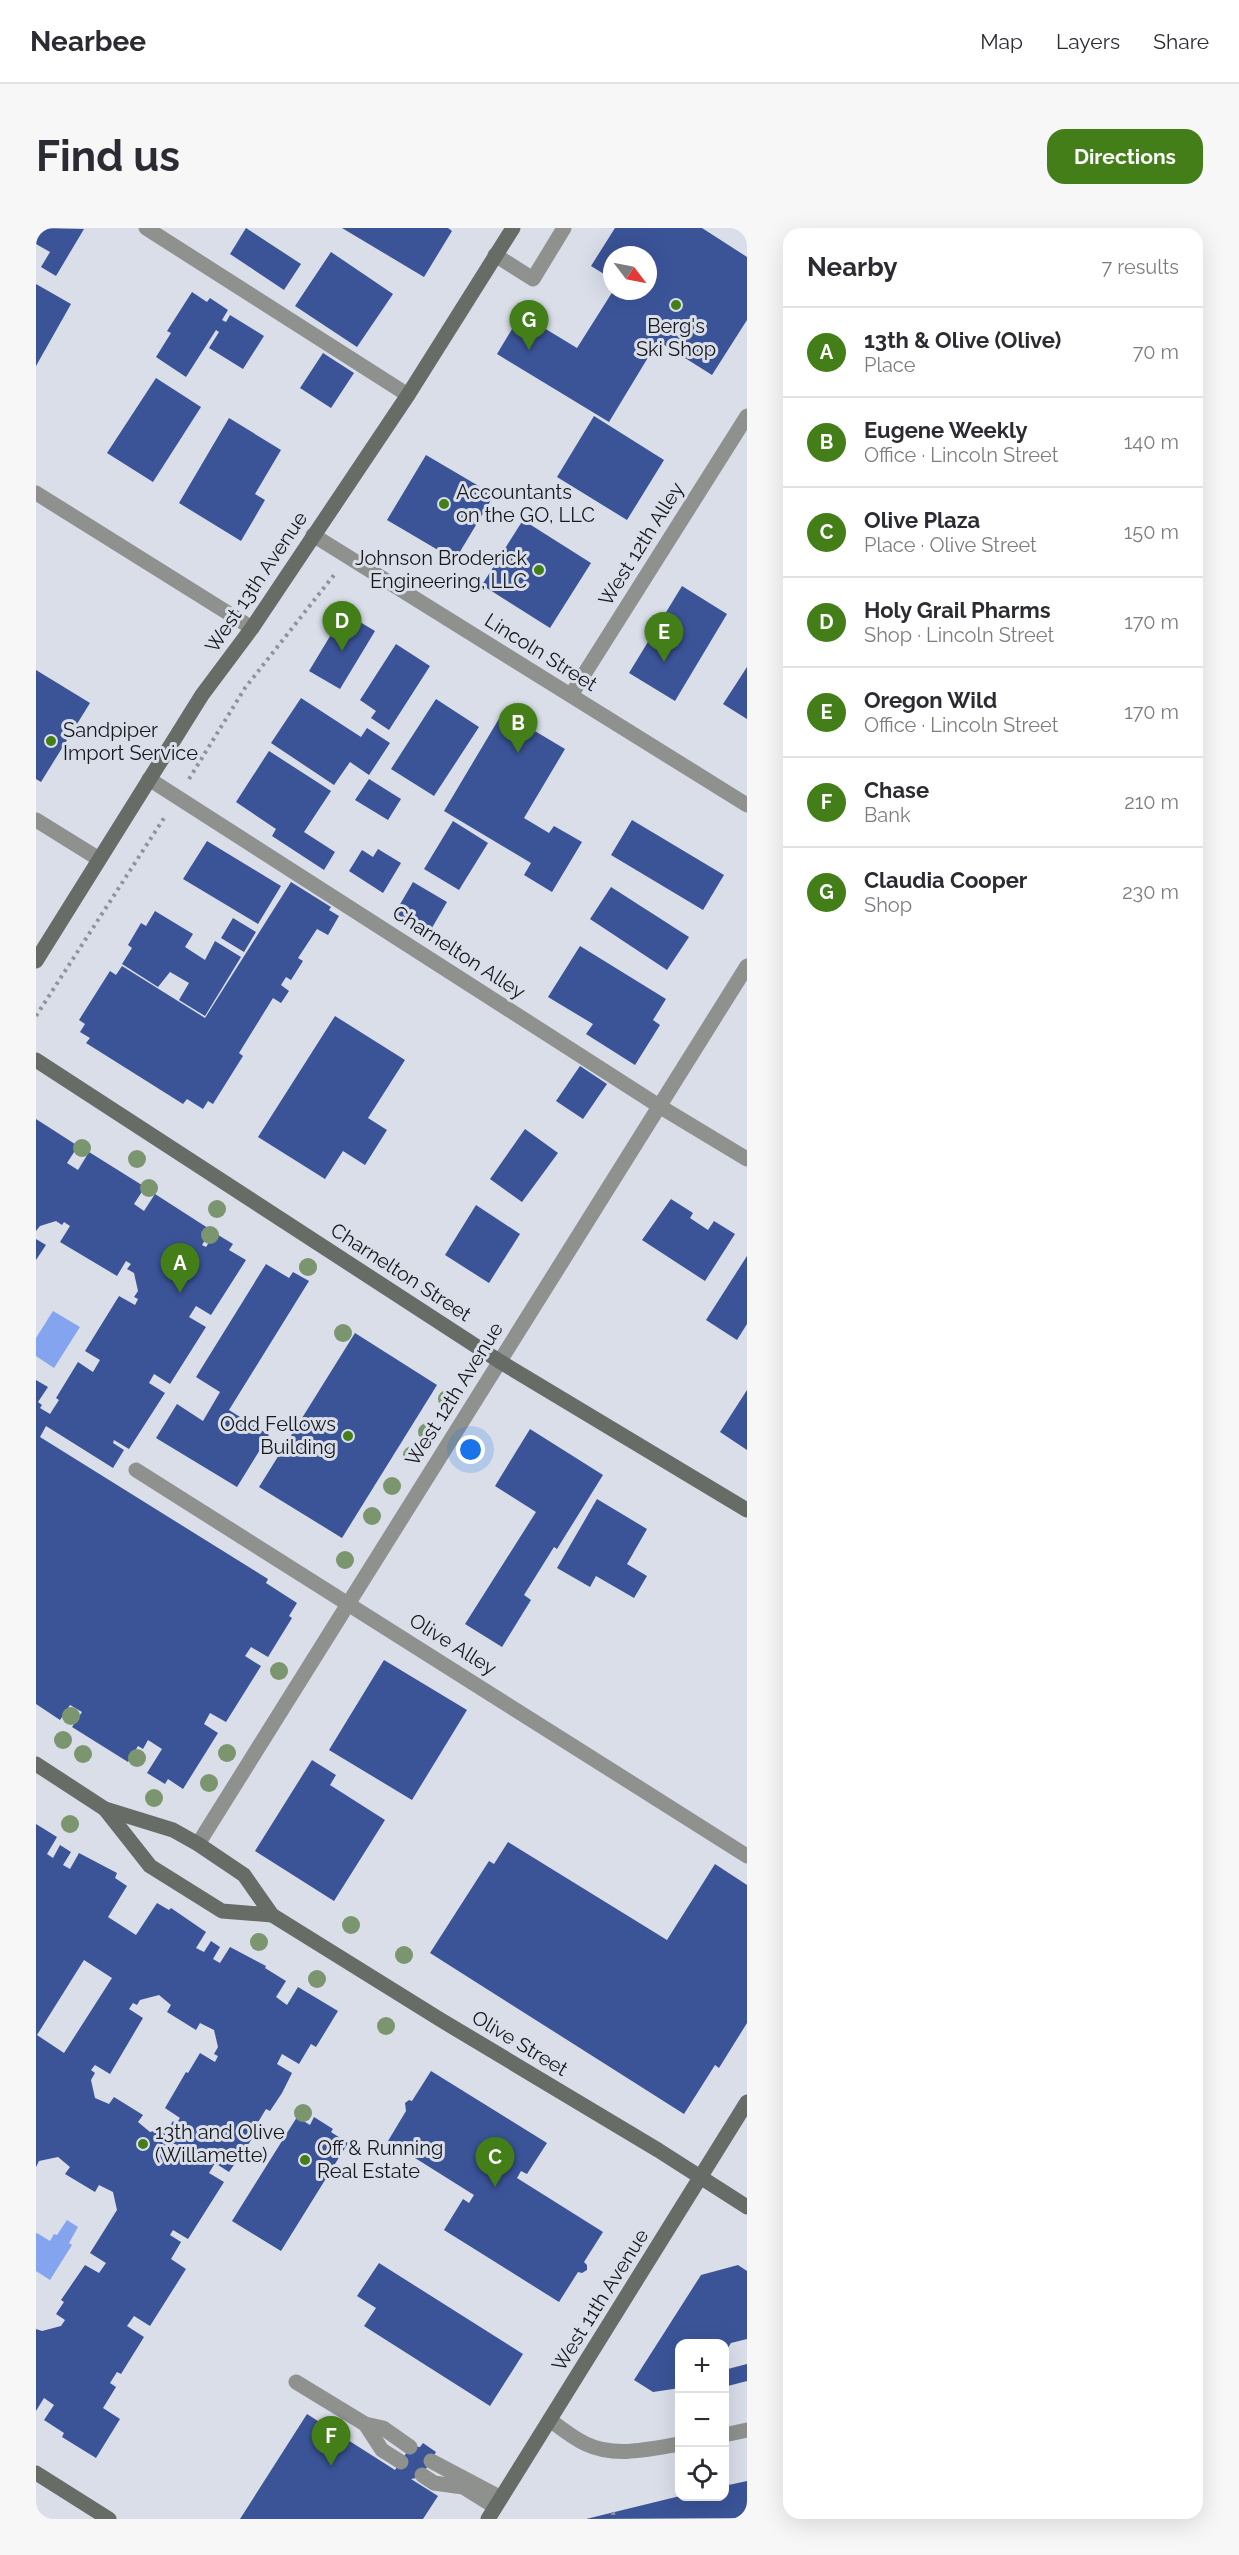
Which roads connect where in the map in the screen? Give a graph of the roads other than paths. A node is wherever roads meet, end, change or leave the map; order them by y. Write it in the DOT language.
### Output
graph roads {
  1 [pos="146,228"];
  2 [pos="513,228"];
  3 [pos="564,228"];
  4 [pos="495,255"];
  5 [pos="408,395"];
  6 [pos="747,416"];
  7 [pos="36,493"];
  8 [pos="313,535"];
  9 [pos="252,628"];
  10 [pos="571,695"];
  11 [pos="149,779"];
  12 [pos="747,805"];
  13 [pos="36,820"];
  14 [pos="99,859"];
  15 [pos="36,961"];
  16 [pos="747,966"];
  17 [pos="36,1060"];
  18 [pos="659,1106"];
  19 [pos="747,1159"];
  20 [pos="499,1361"];
  21 [pos="136,1470"];
  22 [pos="747,1510"];
  23 [pos="348,1602"];
  24 [pos="36,1764"];
  25 [pos="105,1809"];
  26 [pos="198,1844"];
  27 [pos="747,1856"];
  28 [pos="272,1915"];
  29 [pos="747,2102"];
  30 [pos="701,2177"];
  31 [pos="747,2207"];
  32 [pos="296,2382"];
  33 [pos="550,2420"];
  34 [pos="365,2424"];
  35 [pos="747,2430"];
  36 [pos="729,2434"];
  37 [pos="675,2445"];
  38 [pos="410,2447"];
  39 [pos="431,2461"];
  40 [pos="401,2462"];
  41 [pos="36,2473"];
  42 [pos="422,2475"];
  43 [pos="495,2508"];
  44 [pos="110,2519"];
  1 -- 5 [label="street"];
  2 -- 4 [label="street, West 13th Avenue"];
  3 -- 4 [label="street"];
  4 -- 5 [label="street, West 13th Avenue"];
  5 -- 8 [label="street, West 13th Avenue"];
  6 -- 10 [label="street, West 12th Alley"];
  7 -- 9 [label="street"];
  8 -- 9 [label="street, West 13th Avenue"];
  8 -- 10 [label="street, Lincoln Street"];
  9 -- 11 [label="street, West 13th Avenue"];
  10 -- 12 [label="street, Lincoln Street"];
  11 -- 14 [label="street, West 13th Avenue"];
  11 -- 18 [label="street, Charnelton Alley"];
  13 -- 14 [label="street"];
  14 -- 15 [label="street, West 13th Avenue"];
  16 -- 18 [label="street, West 12th Avenue"];
  17 -- 20 [label="street, Charnelton Street"];
  18 -- 19 [label="street, Charnelton Alley"];
  18 -- 20 [label="street, West 12th Avenue"];
  20 -- 22 [label="street, Charnelton Street"];
  20 -- 23 [label="street, West 12th Avenue"];
  21 -- 23 [label="street, Olive Alley"];
  23 -- 26 [label="street, West 12th Avenue"];
  23 -- 27 [label="street, Olive Alley"];
  24 -- 25 [label="street, Olive Street"];
  25 -- 26 [label="street, Olive Street"];
  25 -- 28 [label="street, Olive Street"];
  26 -- 28 [label="street, Olive Street"];
  28 -- 30 [label="street, Olive Street"];
  29 -- 30 [label="street, West 11th Avenue"];
  30 -- 31 [label="street, Olive Street"];
  30 -- 33 [label="street, West 11th Avenue"];
  32 -- 34 [label="street"];
  33 -- 37 [label="street"];
  33 -- 43 [label="street, West 11th Avenue"];
  34 -- 38 [label="street"];
  34 -- 40 [label="street"];
  35 -- 36 [label="street"];
  39 -- 43 [label="street"];
  41 -- 44 [label="street"];
  42 -- 43 [label="street"];
}
